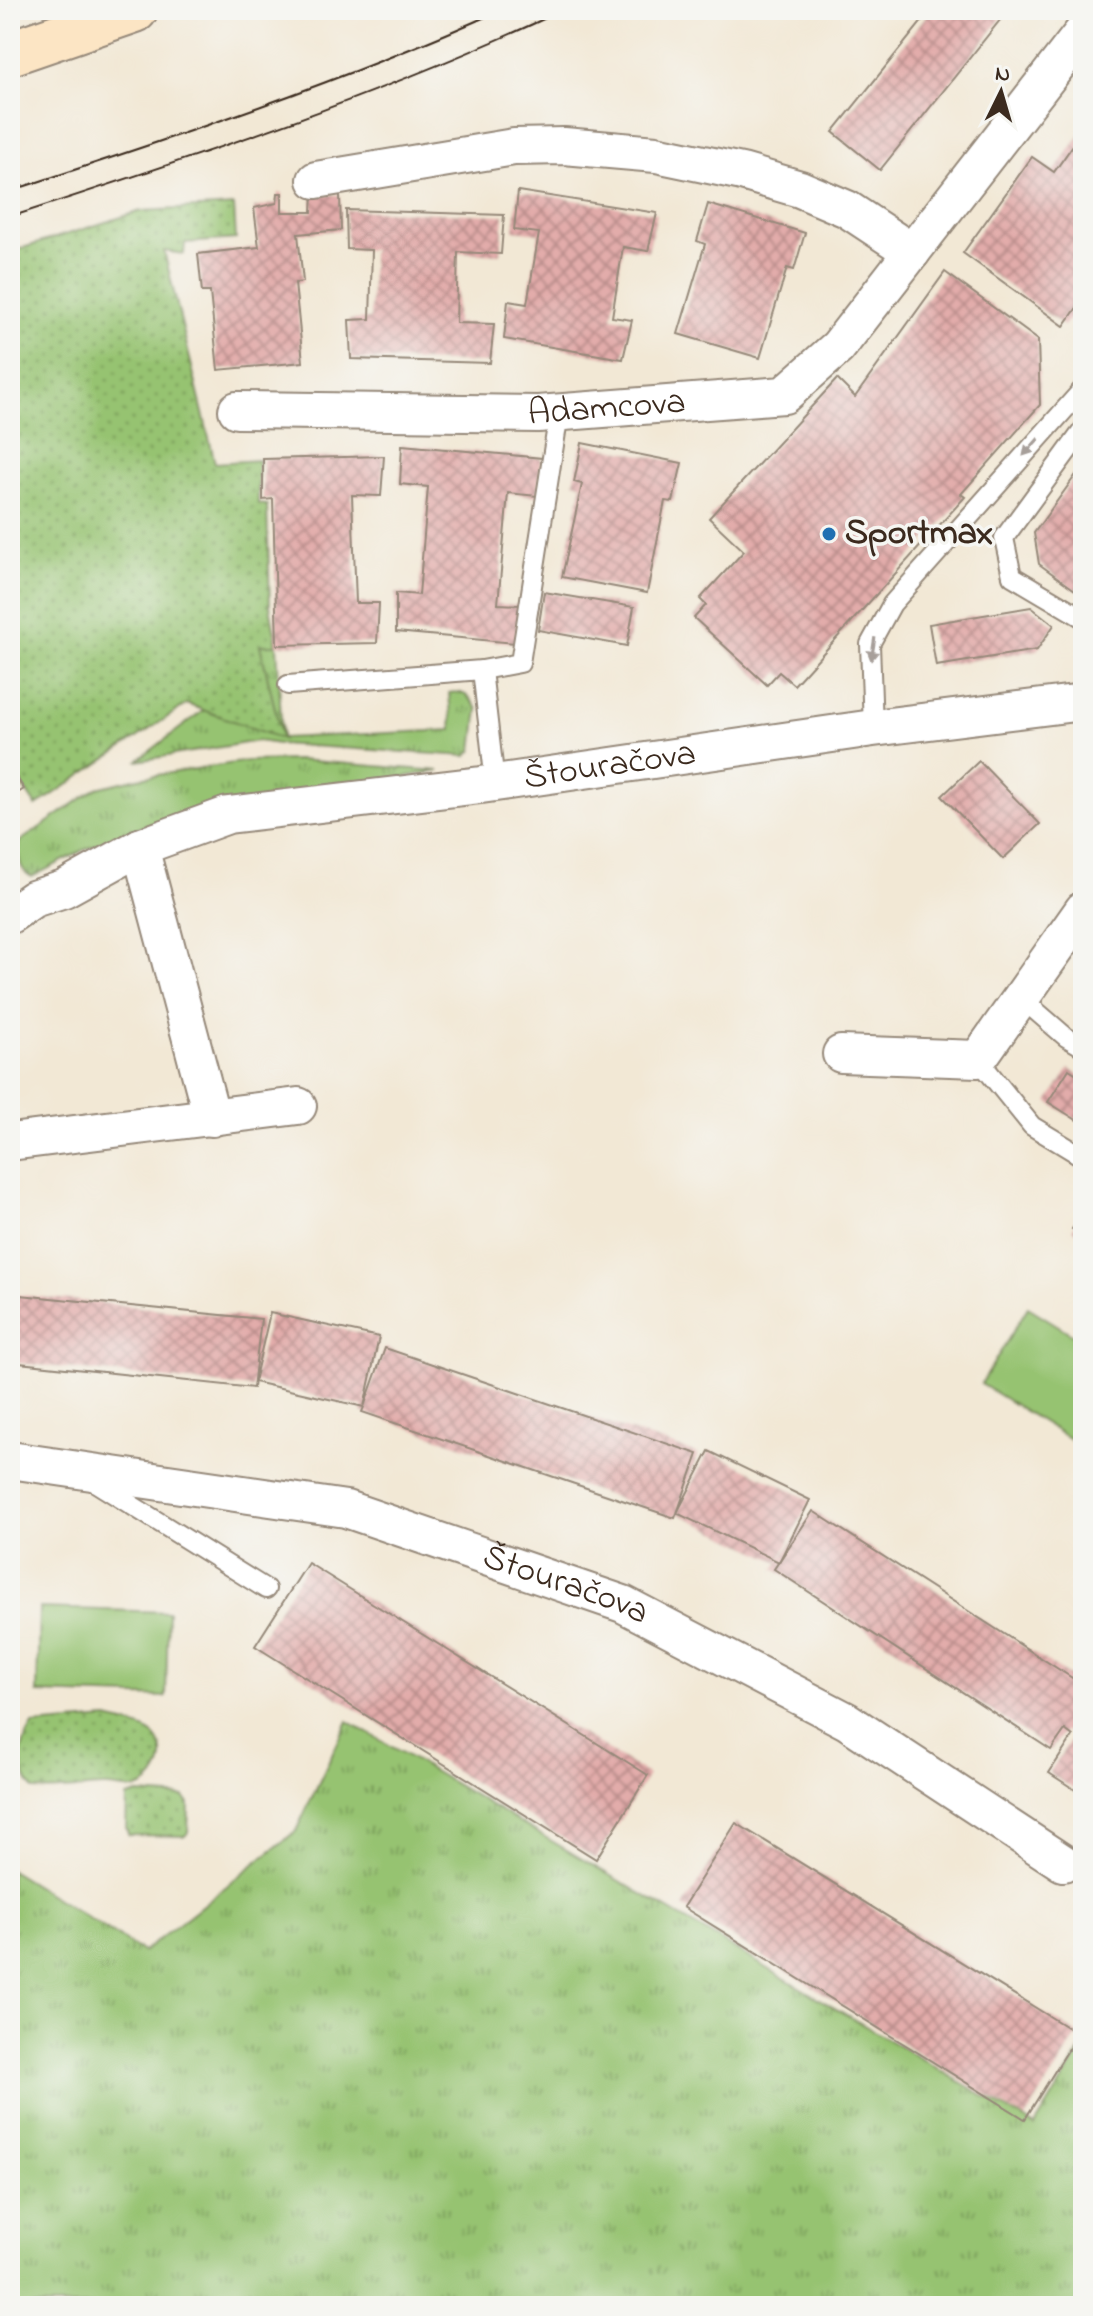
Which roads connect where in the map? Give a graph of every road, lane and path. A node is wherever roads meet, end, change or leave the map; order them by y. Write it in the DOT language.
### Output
graph roads {
  1 [pos="135,10"];
  2 [pos="63,22"];
  3 [pos="1083,32"];
  4 [pos="10,53"];
  5 [pos="316,180"];
  6 [pos="912,252"];
  7 [pos="1083,389"];
  8 [pos="237,410"];
  9 [pos="559,413"];
  10 [pos="1083,430"];
  11 [pos="1083,618"];
  12 [pos="482,670"];
  13 [pos="288,685"];
  14 [pos="1083,702"];
  15 [pos="873,728"];
  16 [pos="495,783"];
  17 [pos="140,847"];
  18 [pos="10,915"];
  19 [pos="1081,917"];
  20 [pos="1021,998"];
  21 [pos="1083,1047"];
  22 [pos="841,1054"];
  23 [pos="978,1059"];
  24 [pos="298,1106"];
  25 [pos="212,1118"];
  26 [pos="10,1142"];
  27 [pos="1083,1157"];
  28 [pos="10,1460"];
  29 [pos="77,1471"];
  30 [pos="266,1589"];
  31 [pos="1063,1863"];
  1 -- 2 [label="street"];
  2 -- 4 [label="street"];
  3 -- 6 [label="street, Adamcova"];
  5 -- 6 [label="street"];
  6 -- 9 [label="street, Adamcova"];
  7 -- 15 [label="lane, one-way"];
  8 -- 9 [label="street, Adamcova"];
  9 -- 12 [label="lane"];
  10 -- 11 [label="lane"];
  12 -- 13 [label="lane"];
  12 -- 16 [label="lane"];
  14 -- 15 [label="street, Štouračova"];
  15 -- 16 [label="street, Štouračova"];
  16 -- 17 [label="street, Štouračova"];
  17 -- 18 [label="street, Štouračova"];
  17 -- 25 [label="street"];
  19 -- 20 [label="street"];
  20 -- 21 [label="lane"];
  20 -- 23 [label="street"];
  22 -- 23 [label="street"];
  23 -- 27 [label="lane"];
  24 -- 25 [label="street"];
  25 -- 26 [label="street"];
  28 -- 29 [label="street, Štouračova"];
  29 -- 30 [label="lane"];
  29 -- 31 [label="street, Štouračova"];
}
